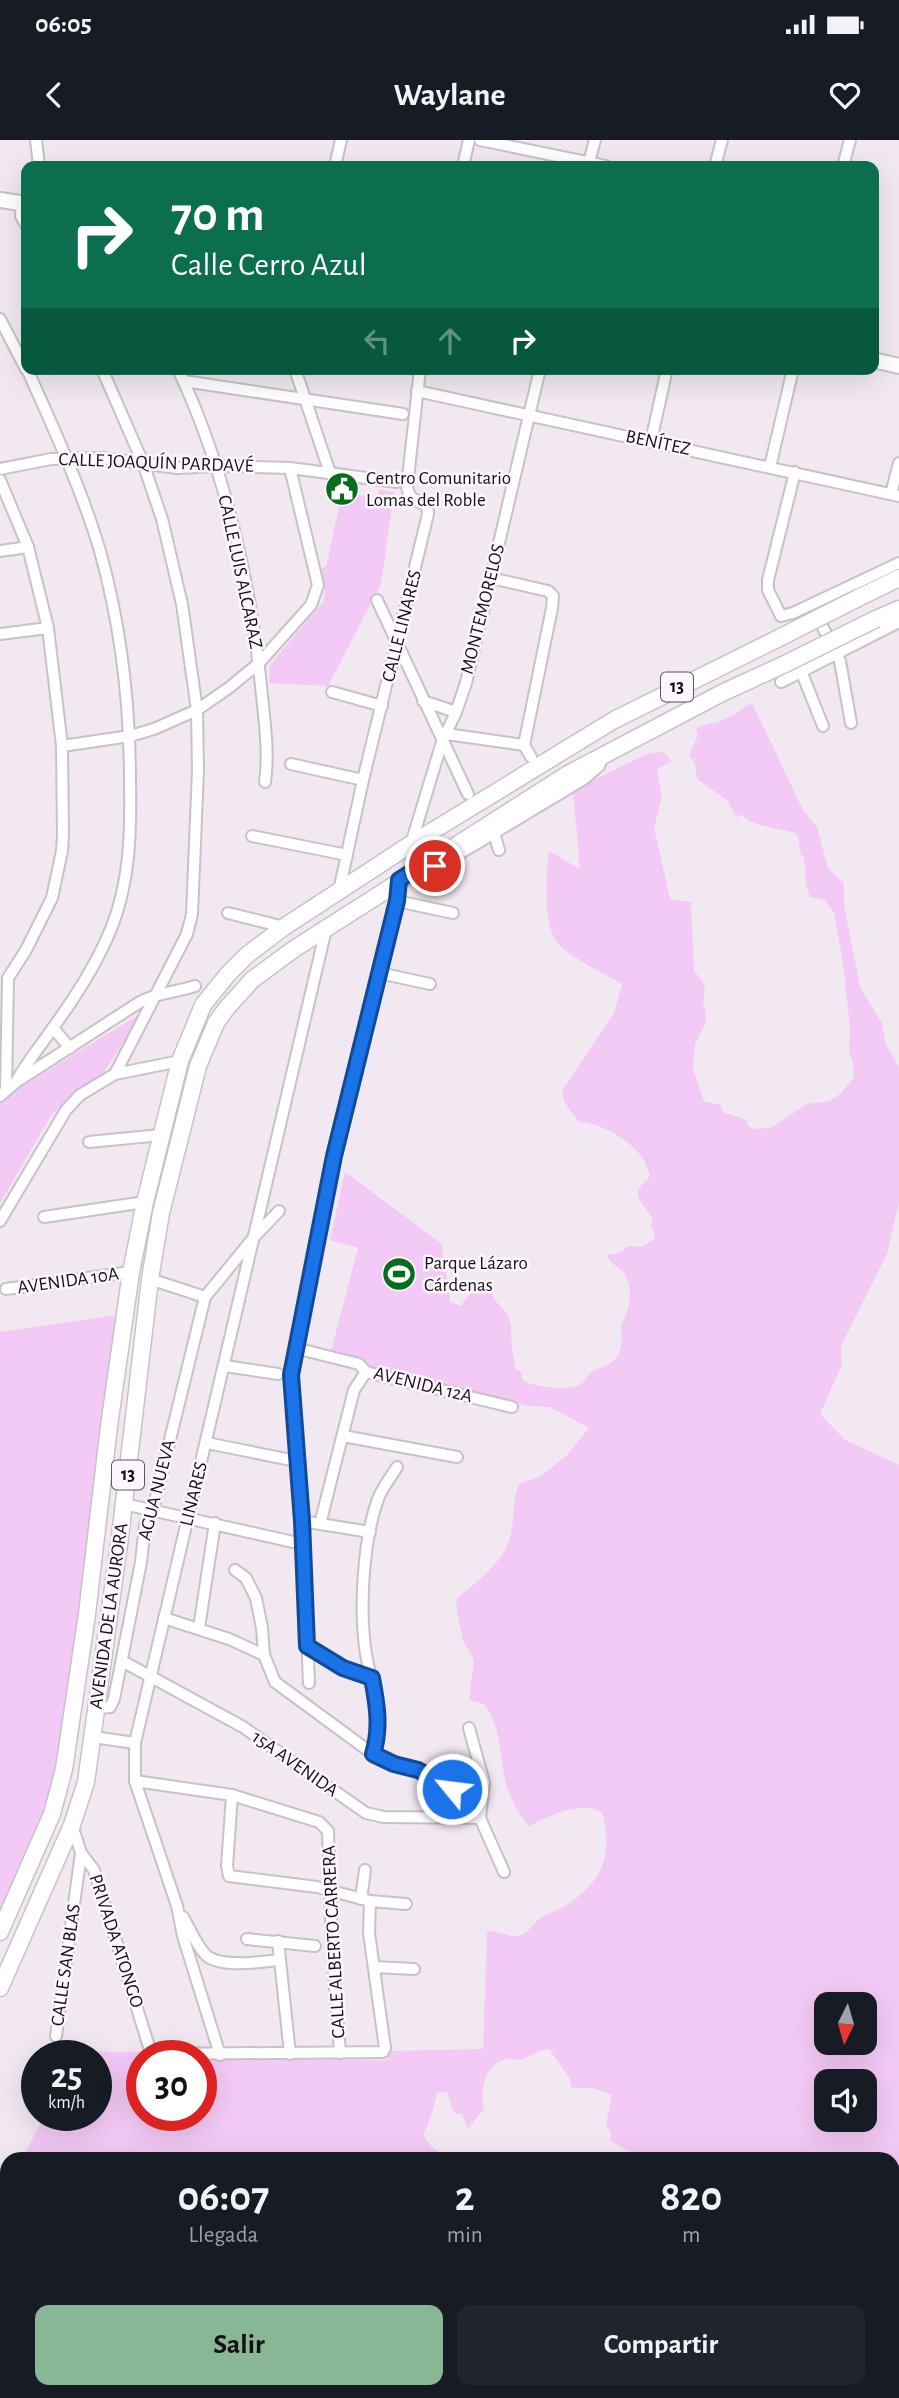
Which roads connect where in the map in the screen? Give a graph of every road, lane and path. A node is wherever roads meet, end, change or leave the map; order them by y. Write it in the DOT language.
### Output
graph roads {
  1 [pos="36,140"];
  2 [pos="341,140"];
  3 [pos="469,140"];
  4 [pos="480,140"];
  5 [pos="595,140"];
  6 [pos="722,140"];
  7 [pos="850,140"];
  8 [pos="38,161"];
  9 [pos="336,161"];
  10 [pos="464,161"];
  11 [pos="575,161"];
  12 [pos="590,161"];
  13 [pos="716,161"];
  14 [pos="844,161"];
  15 [pos="0,200"];
  16 [pos="21,203"];
  17 [pos="0,318"];
  18 [pos="21,359"];
  19 [pos="879,361"];
  20 [pos="899,366"];
  21 [pos="29,375"];
  22 [pos="105,375"];
  23 [pos="181,375"];
  24 [pos="297,375"];
  25 [pos="419,375"];
  26 [pos="539,375"];
  27 [pos="666,375"];
  28 [pos="792,375"];
  29 [pos="184,381"];
  30 [pos="417,391"];
  31 [pos="305,399"];
  32 [pos="403,414"];
  33 [pos="530,415"];
  34 [pos="651,441"];
  35 [pos="65,457"];
  36 [pos="143,463"];
  37 [pos="899,463"];
  38 [pos="216,466"];
  39 [pos="770,467"];
  40 [pos="290,468"];
  41 [pos="0,470"];
  42 [pos="795,472"];
  43 [pos="330,473"];
  44 [pos="0,480"];
  45 [pos="397,482"];
  46 [pos="895,495"];
  47 [pos="28,547"];
  48 [pos="0,551"];
  49 [pos="899,563"];
  50 [pos="491,578"];
  51 [pos="899,578"];
  52 [pos="377,600"];
  53 [pos="810,603"];
  54 [pos="899,609"];
  55 [pos="899,622"];
  56 [pos="48,628"];
  57 [pos="0,634"];
  58 [pos="398,644"];
  59 [pos="837,653"];
  60 [pos="259,663"];
  61 [pos="710,671"];
  62 [pos="801,671"];
  63 [pos="780,682"];
  64 [pos="332,692"];
  65 [pos="722,693"];
  66 [pos="423,701"];
  67 [pos="382,706"];
  68 [pos="197,710"];
  69 [pos="456,712"];
  70 [pos="851,723"];
  71 [pos="822,726"];
  72 [pos="130,736"];
  73 [pos="444,738"];
  74 [pos="62,746"];
  75 [pos="524,746"];
  76 [pos="604,756"];
  77 [pos="531,757"];
  78 [pos="291,764"];
  79 [pos="363,780"];
  80 [pos="265,782"];
  81 [pos="468,794"];
  82 [pos="494,833"];
  83 [pos="252,836"];
  84 [pos="411,844"];
  85 [pos="499,850"];
  86 [pos="346,855"];
  87 [pos="424,864"];
  88 [pos="399,880"];
  89 [pos="340,891"];
  90 [pos="397,901"];
  91 [pos="229,913"];
  92 [pos="453,913"];
  93 [pos="284,927"];
  94 [pos="326,929"];
  95 [pos="379,973"];
  96 [pos="430,984"];
  97 [pos="195,986"];
  98 [pos="154,996"];
  99 [pos="53,1028"];
  100 [pos="70,1048"];
  101 [pos="180,1061"];
  102 [pos="115,1074"];
  103 [pos="16,1082"];
  104 [pos="3,1093"];
  105 [pos="162,1135"];
  106 [pos="89,1142"];
  107 [pos="145,1202"];
  108 [pos="279,1211"];
  109 [pos="44,1217"];
  110 [pos="0,1221"];
  111 [pos="255,1236"];
  112 [pos="131,1272"];
  113 [pos="150,1279"];
  114 [pos="6,1289"];
  115 [pos="205,1297"];
  116 [pos="295,1349"];
  117 [pos="225,1366"];
  118 [pos="366,1372"];
  119 [pos="278,1374"];
  120 [pos="512,1407"];
  121 [pos="343,1436"];
  122 [pos="207,1443"];
  123 [pos="457,1458"];
  124 [pos="296,1461"];
  125 [pos="397,1467"];
  126 [pos="124,1504"];
  127 [pos="153,1509"];
  128 [pos="188,1517"];
  129 [pos="302,1521"];
  130 [pos="215,1523"];
  131 [pos="320,1524"];
  132 [pos="370,1532"];
  133 [pos="302,1544"];
  134 [pos="235,1570"];
  135 [pos="87,1614"];
  136 [pos="164,1618"];
  137 [pos="108,1625"];
  138 [pos="199,1628"];
  139 [pos="307,1646"];
  140 [pos="264,1655"];
  141 [pos="122,1661"];
  142 [pos="79,1665"];
  143 [pos="102,1669"];
  144 [pos="150,1677"];
  145 [pos="372,1678"];
  146 [pos="309,1683"];
  147 [pos="97,1708"];
  148 [pos="469,1728"];
  149 [pos="93,1737"];
  150 [pos="135,1743"];
  151 [pos="373,1754"];
  152 [pos="135,1782"];
  153 [pos="232,1795"];
  154 [pos="474,1798"];
  155 [pos="480,1818"];
  156 [pos="72,1825"];
  157 [pos="81,1853"];
  158 [pos="365,1870"];
  159 [pos="504,1872"];
  160 [pos="329,1889"];
  161 [pos="365,1900"];
  162 [pos="406,1904"];
  163 [pos="177,1906"];
  164 [pos="0,1932"];
  165 [pos="247,1939"];
  166 [pos="278,1941"];
  167 [pos="315,1946"];
  168 [pos="279,1960"];
  169 [pos="374,1967"];
  170 [pos="414,1969"];
  171 [pos="0,1988"];
  172 [pos="56,2036"];
  173 [pos="340,2053"];
  174 [pos="290,2054"];
  175 [pos="220,2055"];
  1 -- 8 [label="street"];
  2 -- 9 [label="street"];
  3 -- 10 [label="street"];
  4 -- 11 [label="street"];
  5 -- 12 [label="street"];
  6 -- 13 [label="street"];
  7 -- 14 [label="street"];
  15 -- 16 [label="main road"];
  17 -- 18 [label="street"];
  19 -- 20 [label="main road"];
  21 -- 35 [label="street"];
  22 -- 36 [label="street"];
  23 -- 29 [label="street, CALLE LUIS ALCARAZ"];
  24 -- 31 [label="street"];
  25 -- 30 [label="street, CALLE LINARES"];
  26 -- 33 [label="street, MONTEMORELOS"];
  27 -- 34 [label="street"];
  28 -- 39 [label="street"];
  29 -- 31 [label="street"];
  29 -- 38 [label="street, CALLE LUIS ALCARAZ"];
  30 -- 33 [label="street, BENÍTEZ"];
  30 -- 58 [label="street, CALLE LINARES"];
  31 -- 32 [label="street"];
  31 -- 43 [label="street"];
  33 -- 34 [label="street, BENÍTEZ"];
  33 -- 50 [label="street, MONTEMORELOS"];
  34 -- 39 [label="street, BENÍTEZ"];
  35 -- 36 [label="street, CALLE JOAQUÍN PARDAVÉ"];
  35 -- 41 [label="street, CALLE JOAQUÍN PARDAVÉ"];
  35 -- 72 [label="street"];
  36 -- 38 [label="street, CALLE JOAQUÍN PARDAVÉ"];
  36 -- 68 [label="street"];
  37 -- 46 [label="street"];
  38 -- 40 [label="street, CALLE JOAQUÍN PARDAVÉ"];
  38 -- 60 [label="street, CALLE LUIS ALCARAZ"];
  39 -- 42 [label="street, BENÍTEZ"];
  40 -- 43 [label="street, CALLE JOAQUÍN PARDAVÉ"];
  40 -- 60 [label="street"];
  42 -- 46 [label="street, BENÍTEZ"];
  42 -- 53 [label="street"];
  43 -- 45 [label="street, CALLE JOAQUÍN PARDAVÉ"];
  44 -- 47 [label="street"];
  47 -- 48 [label="street"];
  47 -- 56 [label="street"];
  49 -- 53 [label="street"];
  50 -- 69 [label="street, MONTEMORELOS"];
  50 -- 75 [label="street"];
  51 -- 61 [label="main road, 13, bridge"];
  52 -- 58 [label="street"];
  53 -- 59 [label="street"];
  54 -- 65 [label="main road, 13, bridge"];
  55 -- 59 [label="street"];
  56 -- 57 [label="street"];
  56 -- 74 [label="street"];
  58 -- 66 [label="street"];
  58 -- 67 [label="street, CALLE LINARES"];
  59 -- 62 [label="street"];
  59 -- 70 [label="street"];
  60 -- 68 [label="street"];
  60 -- 80 [label="street, CALLE LUIS ALCARAZ"];
  61 -- 65 [label="main road"];
  61 -- 84 [label="main road, 13"];
  62 -- 63 [label="street"];
  62 -- 71 [label="street"];
  64 -- 67 [label="street"];
  65 -- 76 [label="main road, 13"];
  66 -- 69 [label="street"];
  66 -- 73 [label="street"];
  67 -- 79 [label="street, CALLE LINARES"];
  68 -- 72 [label="street"];
  68 -- 98 [label="street"];
  69 -- 73 [label="street, MONTEMORELOS"];
  72 -- 74 [label="street"];
  72 -- 99 [label="street"];
  73 -- 75 [label="street"];
  73 -- 81 [label="street"];
  73 -- 84 [label="street, MONTEMORELOS"];
  74 -- 104 [label="street"];
  75 -- 77 [label="street"];
  76 -- 82 [label="street"];
  76 -- 87 [label="main road, 13"];
  78 -- 79 [label="street"];
  79 -- 86 [label="street, CALLE LINARES"];
  82 -- 85 [label="street"];
  82 -- 87 [label="street"];
  83 -- 86 [label="street"];
  84 -- 89 [label="main road, 13"];
  86 -- 89 [label="street, CALLE LINARES"];
  87 -- 88 [label="main road, 13"];
  88 -- 90 [label="street"];
  88 -- 94 [label="main road, 13"];
  89 -- 93 [label="main road, 13"];
  90 -- 92 [label="street"];
  90 -- 95 [label="street"];
  91 -- 93 [label="street"];
  93 -- 101 [label="main road, 13"];
  94 -- 111 [label="street, LINARES"];
  94 -- 113 [label="main road, AVENIDA DE LA AURORA / 13"];
  95 -- 96 [label="street"];
  95 -- 116 [label="street"];
  97 -- 98 [label="street"];
  98 -- 100 [label="street"];
  98 -- 102 [label="street"];
  99 -- 100 [label="street"];
  99 -- 103 [label="street"];
  100 -- 103 [label="street"];
  101 -- 102 [label="street"];
  101 -- 105 [label="main road, AVENIDA DE LA AURORA / 13"];
  102 -- 110 [label="street"];
  103 -- 104 [label="street"];
  105 -- 106 [label="street"];
  105 -- 107 [label="main road, AVENIDA DE LA AURORA / 13"];
  107 -- 109 [label="street"];
  107 -- 112 [label="main road, AVENIDA DE LA AURORA / 13"];
  108 -- 111 [label="street, AGUA NUEVA"];
  111 -- 115 [label="street, AGUA NUEVA"];
  111 -- 117 [label="street, LINARES"];
  112 -- 114 [label="street, AVENIDA 10A"];
  112 -- 135 [label="main road, AVENIDA DE LA AURORA / 13"];
  113 -- 115 [label="street"];
  113 -- 126 [label="main road, AVENIDA DE LA AURORA / 13"];
  115 -- 127 [label="street, AGUA NUEVA"];
  116 -- 118 [label="street, AVENIDA 12A"];
  116 -- 124 [label="street"];
  117 -- 119 [label="street"];
  117 -- 122 [label="street, LINARES"];
  118 -- 120 [label="street, AVENIDA 12A"];
  118 -- 121 [label="street"];
  121 -- 123 [label="street"];
  121 -- 131 [label="street"];
  122 -- 124 [label="street"];
  122 -- 128 [label="street, LINARES"];
  124 -- 129 [label="street"];
  125 -- 132 [label="street"];
  126 -- 127 [label="street"];
  126 -- 137 [label="main road, AVENIDA DE LA AURORA / 13"];
  127 -- 128 [label="street"];
  127 -- 141 [label="street, AGUA NUEVA"];
  128 -- 130 [label="street"];
  128 -- 136 [label="street, LINARES"];
  129 -- 131 [label="street"];
  129 -- 133 [label="street"];
  130 -- 133 [label="street"];
  130 -- 138 [label="street"];
  131 -- 132 [label="street"];
  132 -- 145 [label="street"];
  133 -- 139 [label="street"];
  134 -- 140 [label="street"];
  135 -- 137 [label="main road"];
  135 -- 142 [label="main road, AVENIDA DE LA AURORA / 13"];
  136 -- 138 [label="street"];
  136 -- 144 [label="street, LINARES"];
  137 -- 143 [label="main road, AVENIDA DE LA AURORA / 13"];
  138 -- 140 [label="street"];
  139 -- 145 [label="street"];
  139 -- 146 [label="street"];
  140 -- 151 [label="street"];
  141 -- 144 [label="street, 15A AVENIDA"];
  141 -- 147 [label="street, AGUA NUEVA"];
  142 -- 143 [label="main road"];
  142 -- 164 [label="main road, AVENIDA DE LA AURORA / 13"];
  143 -- 147 [label="main road, AVENIDA DE LA AURORA / 13"];
  144 -- 150 [label="street, LINARES"];
  144 -- 155 [label="street, 15A AVENIDA"];
  145 -- 151 [label="street"];
  147 -- 149 [label="main road, AVENIDA DE LA AURORA / 13"];
  148 -- 155 [label="street"];
  149 -- 150 [label="street"];
  149 -- 156 [label="main road, AVENIDA DE LA AURORA / 13"];
  150 -- 152 [label="street, LINARES"];
  151 -- 154 [label="street"];
  152 -- 153 [label="street"];
  152 -- 163 [label="street, LINARES"];
  153 -- 160 [label="street, CALLE ALBERTO CARRERA"];
  153 -- 160 [label="street"];
  155 -- 159 [label="street"];
  156 -- 157 [label="street, PRIVADA ATONGO"];
  156 -- 171 [label="main road, AVENIDA DE LA AURORA / 13"];
  157 -- 172 [label="street, CALLE SAN BLAS"];
  157 -- 175 [label="street, PRIVADA ATONGO"];
  158 -- 161 [label="street"];
  160 -- 161 [label="street"];
  160 -- 173 [label="street, CALLE ALBERTO CARRERA"];
  161 -- 162 [label="street"];
  161 -- 169 [label="street"];
  163 -- 168 [label="street"];
  163 -- 175 [label="street, LINARES"];
  165 -- 166 [label="street"];
  166 -- 167 [label="street"];
  166 -- 168 [label="street"];
  168 -- 174 [label="street"];
  169 -- 170 [label="street"];
  169 -- 173 [label="street"];
  173 -- 174 [label="street"];
  174 -- 175 [label="street"];
}
